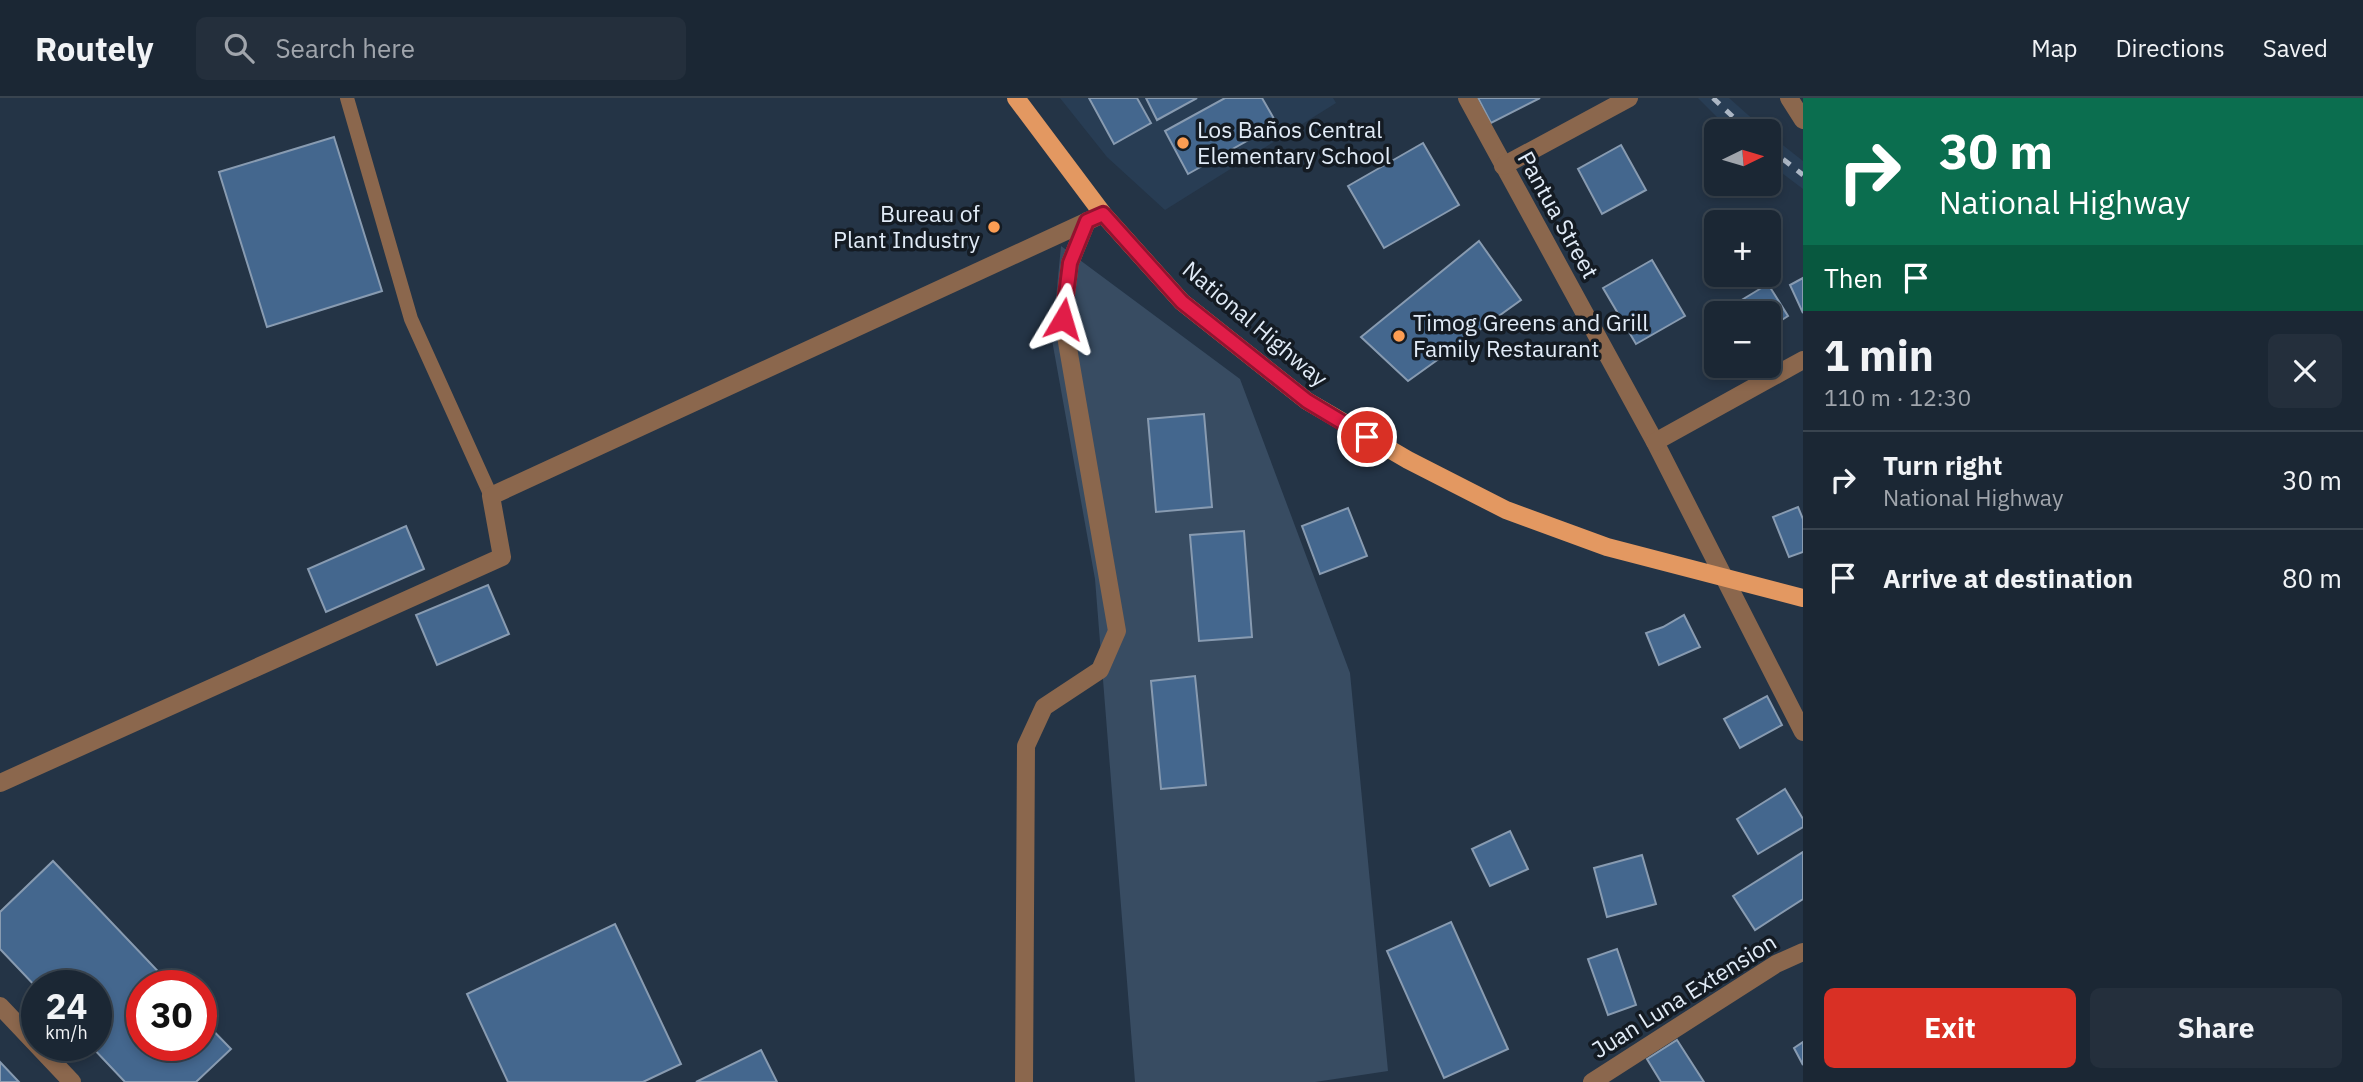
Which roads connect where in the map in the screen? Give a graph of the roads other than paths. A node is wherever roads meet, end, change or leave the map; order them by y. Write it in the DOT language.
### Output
graph roads {
  1 [pos="347,98"];
  2 [pos="1016,98"];
  3 [pos="1467,98"];
  4 [pos="1629,98"];
  5 [pos="1789,98"];
  6 [pos="1803,120"];
  7 [pos="1503,166"];
  8 [pos="1095,217"];
  9 [pos="1803,360"];
  10 [pos="1655,442"];
  11 [pos="491,496"];
  12 [pos="1723,579"];
  13 [pos="1803,598"];
  14 [pos="1803,732"];
  15 [pos="0,783"];
  16 [pos="1803,952"];
  17 [pos="0,1006"];
  18 [pos="72,1082"];
  19 [pos="1024,1082"];
  20 [pos="1592,1082"];
  1 -- 11 [label="lane"];
  2 -- 8 [label="main road, National Highway"];
  3 -- 7 [label="street, Pantua Street"];
  4 -- 7 [label="street"];
  5 -- 6 [label="street"];
  7 -- 10 [label="street, Pantua Street"];
  8 -- 11 [label="street"];
  8 -- 12 [label="main road, National Highway"];
  8 -- 19 [label="street"];
  9 -- 10 [label="street"];
  10 -- 12 [label="street, Pantua Street"];
  11 -- 15 [label="street"];
  12 -- 13 [label="main road, National Highway"];
  12 -- 14 [label="street, Pantua Street"];
  16 -- 20 [label="street, Juan Luna Extension"];
  17 -- 18 [label="street"];
}
